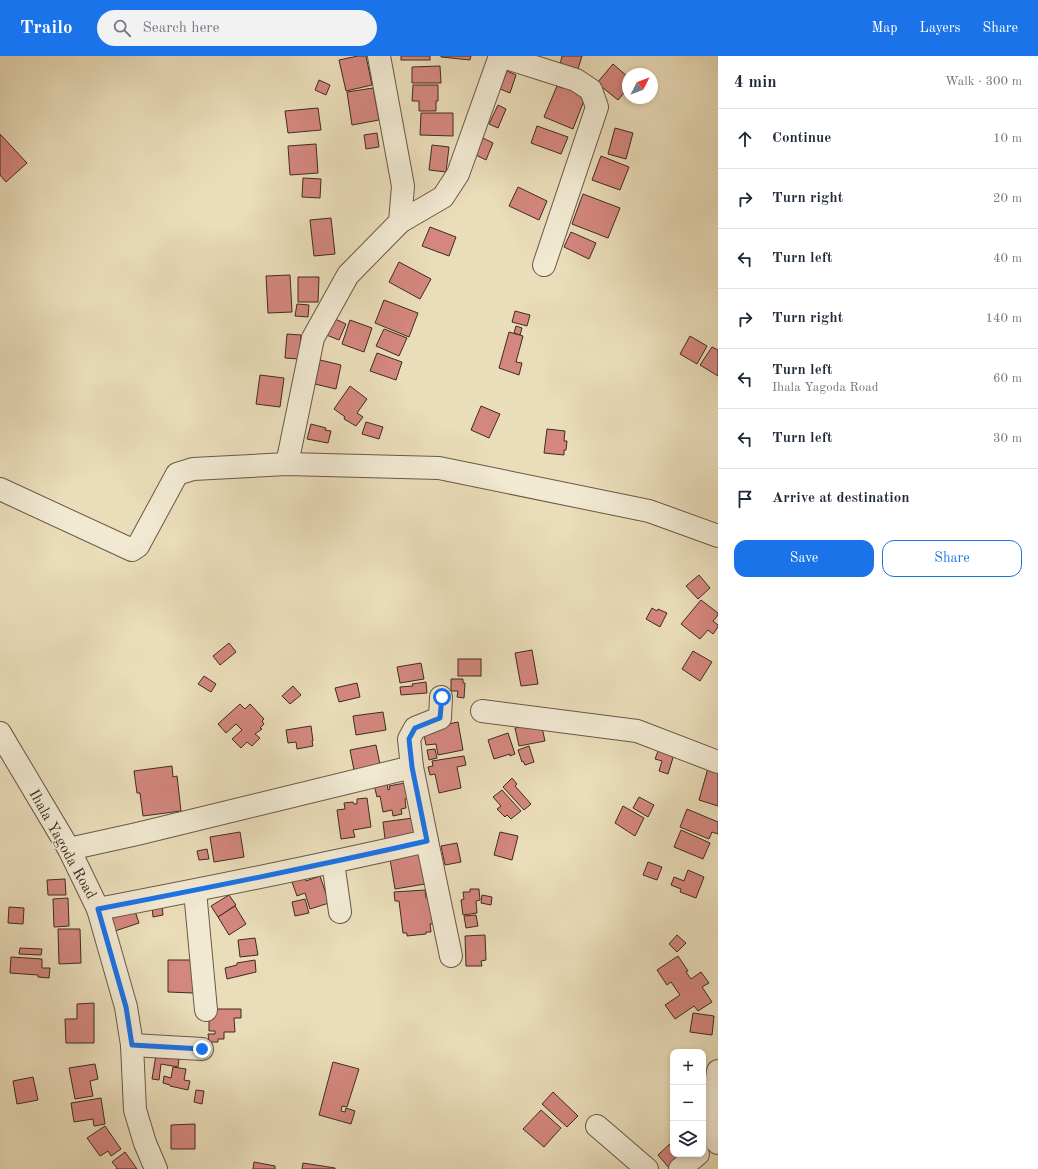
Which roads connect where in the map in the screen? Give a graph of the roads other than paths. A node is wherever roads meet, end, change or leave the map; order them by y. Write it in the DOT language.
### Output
graph roads {
  1 [pos="379,56"];
  2 [pos="500,56"];
  3 [pos="400,222"];
  4 [pos="544,265"];
  5 [pos="287,464"];
  6 [pos="0,489"];
  7 [pos="718,536"];
  8 [pos="442,697"];
  9 [pos="482,711"];
  10 [pos="0,733"];
  11 [pos="718,762"];
  12 [pos="412,767"];
  13 [pos="427,841"];
  14 [pos="69,849"];
  15 [pos="333,862"];
  16 [pos="195,891"];
  17 [pos="98,909"];
  18 [pos="340,912"];
  19 [pos="451,956"];
  20 [pos="206,1010"];
  21 [pos="132,1045"];
  22 [pos="202,1049"];
  23 [pos="718,1071"];
  24 [pos="597,1126"];
  25 [pos="712,1144"];
  26 [pos="694,1157"];
  27 [pos="156,1169"];
  28 [pos="647,1169"];
  29 [pos="680,1169"];
  1 -- 3 [label="street"];
  2 -- 3 [label="street"];
  2 -- 4 [label="street"];
  3 -- 5 [label="street"];
  5 -- 6 [label="street"];
  5 -- 7 [label="street"];
  8 -- 12 [label="street"];
  9 -- 11 [label="street"];
  10 -- 14 [label="street, Ihala Yagoda Road"];
  12 -- 13 [label="street"];
  12 -- 14 [label="street"];
  13 -- 15 [label="street"];
  13 -- 19 [label="street"];
  14 -- 17 [label="street, Ihala Yagoda Road"];
  15 -- 16 [label="street"];
  15 -- 18 [label="street"];
  16 -- 17 [label="street"];
  16 -- 20 [label="street"];
  17 -- 21 [label="street, Ihala Yagoda Road"];
  21 -- 22 [label="street"];
  21 -- 27 [label="street, Ihala Yagoda Road"];
  23 -- 25 [label="street"];
  24 -- 28 [label="street"];
  26 -- 29 [label="street"];
}
